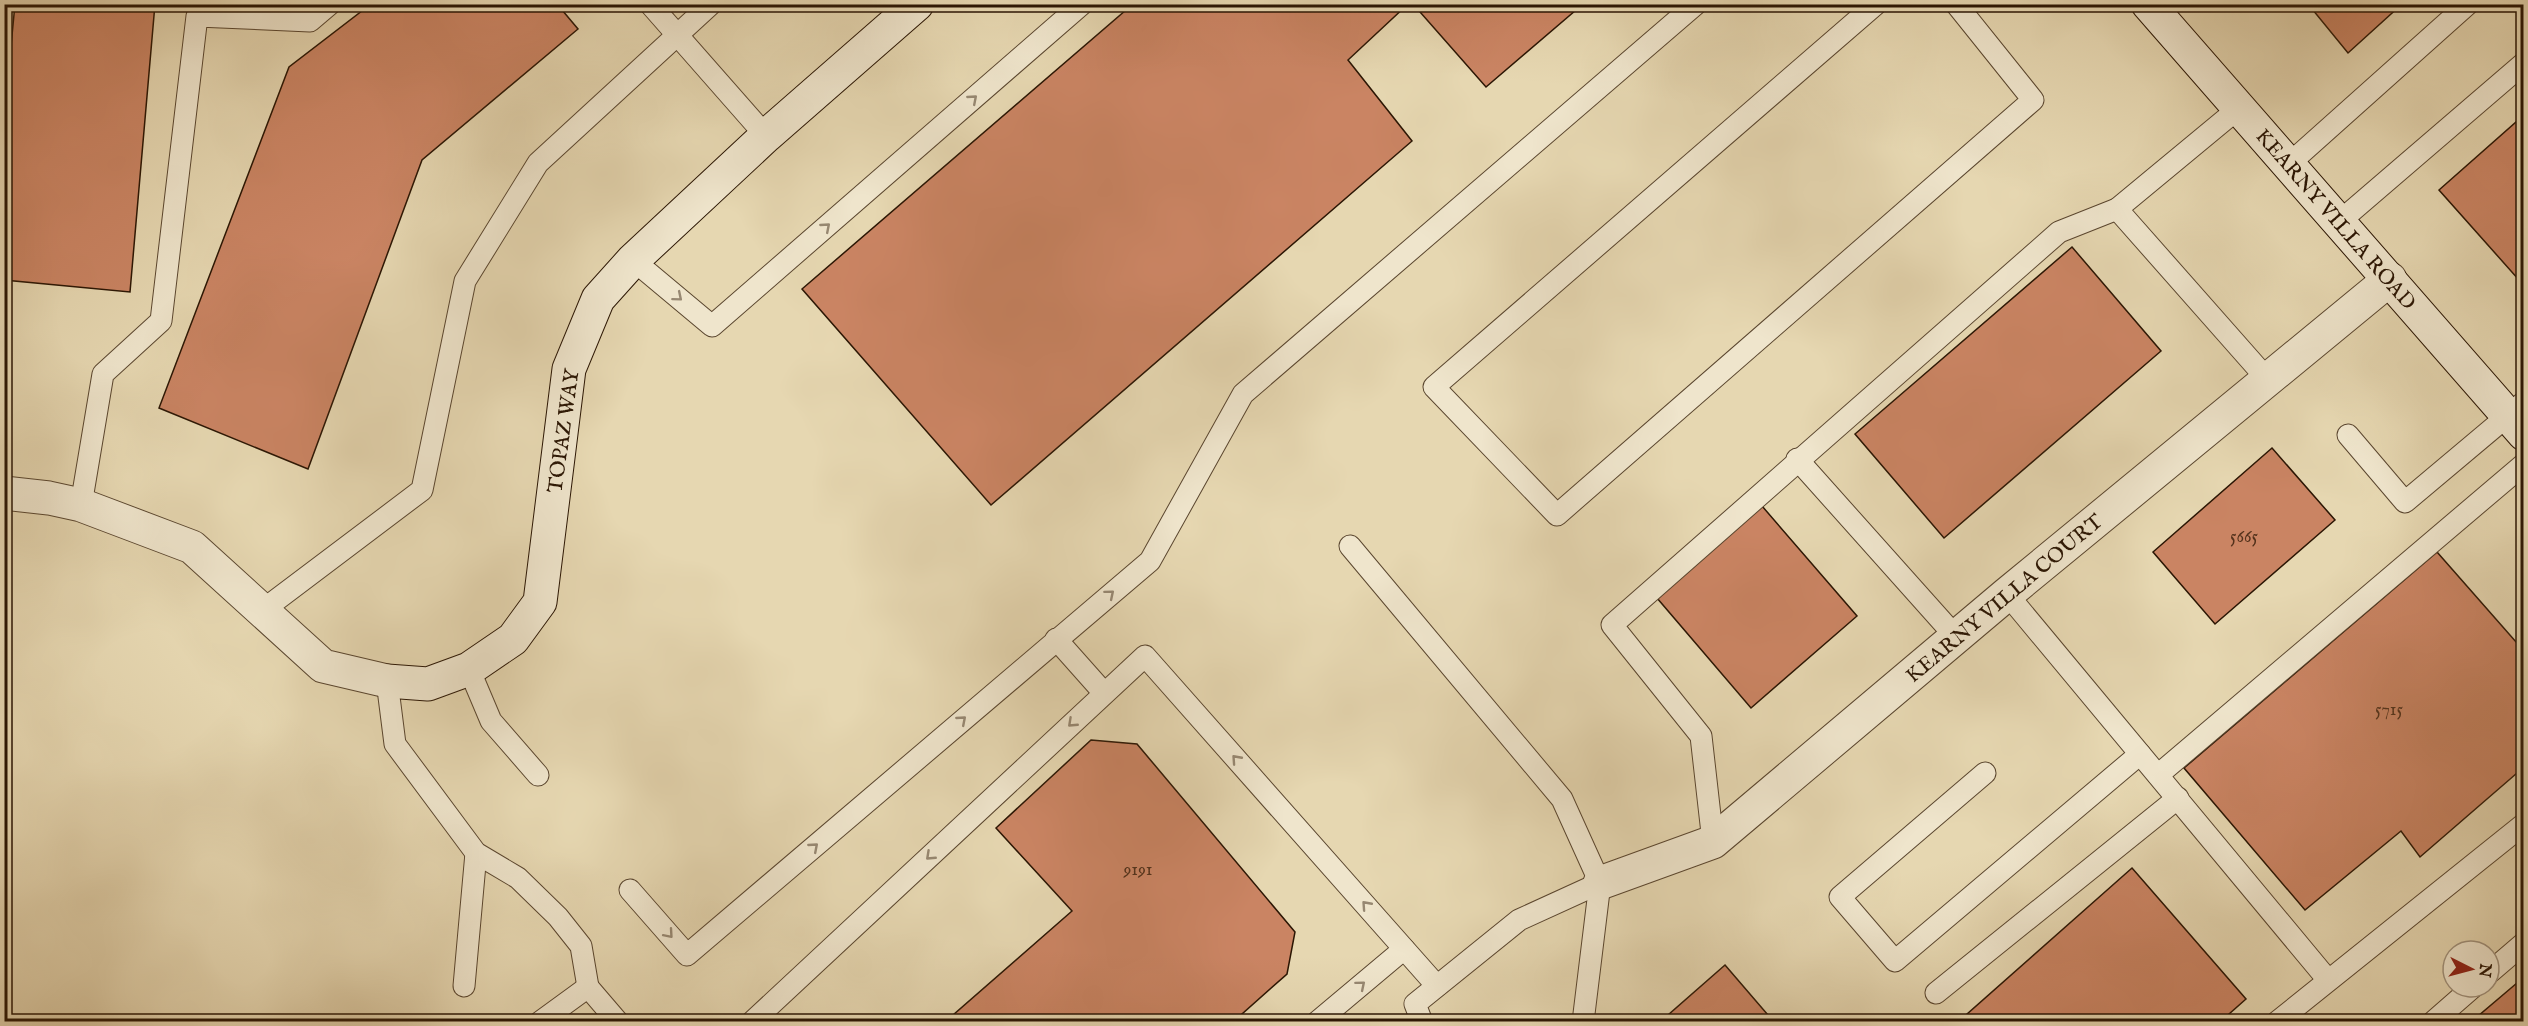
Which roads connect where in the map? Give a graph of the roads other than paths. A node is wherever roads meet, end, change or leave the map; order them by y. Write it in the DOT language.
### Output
graph roads {
  1 [pos="330,4"];
  2 [pos="650,4"];
  3 [pos="711,4"];
  4 [pos="916,4"];
  5 [pos="1082,4"];
  6 [pos="1696,4"];
  7 [pos="1876,4"];
  8 [pos="1956,4"];
  9 [pos="2148,4"];
  10 [pos="2468,4"];
  11 [pos="676,34"];
  12 [pos="2523,63"];
  13 [pos="2239,108"];
  14 [pos="766,136"];
  15 [pos="2289,164"];
  16 [pos="2117,209"];
  17 [pos="2339,222"];
  18 [pos="633,260"];
  19 [pos="2390,279"];
  20 [pos="2268,380"];
  21 [pos="2518,417"];
  22 [pos="2348,435"];
  23 [pos="1797,459"];
  24 [pos="2523,464"];
  25 [pos="4,493"];
  26 [pos="81,505"];
  27 [pos="1350,546"];
  28 [pos="2007,594"];
  29 [pos="263,610"];
  30 [pos="1956,637"];
  31 [pos="1056,639"];
  32 [pos="469,669"];
  33 [pos="387,681"];
  34 [pos="1104,693"];
  35 [pos="2140,754"];
  36 [pos="1985,773"];
  37 [pos="538,775"];
  38 [pos="2158,775"];
  39 [pos="2178,798"];
  40 [pos="2523,824"];
  41 [pos="1713,842"];
  42 [pos="476,853"];
  43 [pos="1600,883"];
  44 [pos="630,890"];
  45 [pos="2523,943"];
  46 [pos="1404,949"];
  47 [pos="2501,962"];
  48 [pos="2328,980"];
  49 [pos="464,986"];
  50 [pos="1437,986"];
  51 [pos="588,987"];
  52 [pos="1936,993"];
  53 [pos="2459,999"];
  54 [pos="540,1022"];
  55 [pos="618,1022"];
  56 [pos="752,1022"];
  57 [pos="1317,1022"];
  58 [pos="1422,1022"];
  59 [pos="1583,1022"];
  60 [pos="2277,1022"];
  61 [pos="2433,1022"];
  1 -- 26 [label="lane"];
  2 -- 11 [label="lane"];
  3 -- 11 [label="lane"];
  4 -- 14 [label="street, TOPAZ WAY"];
  18 -- 5 [label="lane, one-way"];
  31 -- 6 [label="lane, one-way"];
  7 -- 8 [label="lane"];
  9 -- 13 [label="street, KEARNY VILLA ROAD"];
  10 -- 15 [label="lane"];
  11 -- 14 [label="lane"];
  11 -- 29 [label="lane"];
  12 -- 17 [label="lane"];
  13 -- 15 [label="street, KEARNY VILLA ROAD"];
  13 -- 16 [label="lane"];
  14 -- 18 [label="street, TOPAZ WAY"];
  15 -- 17 [label="street, KEARNY VILLA ROAD"];
  16 -- 20 [label="lane"];
  16 -- 23 [label="lane"];
  17 -- 19 [label="street, KEARNY VILLA ROAD"];
  18 -- 32 [label="street, TOPAZ WAY"];
  19 -- 20 [label="street, KEARNY VILLA COURT"];
  19 -- 21 [label="street, KEARNY VILLA ROAD"];
  20 -- 28 [label="street, KEARNY VILLA COURT"];
  21 -- 22 [label="lane"];
  23 -- 30 [label="lane"];
  23 -- 41 [label="lane"];
  24 -- 38 [label="lane"];
  25 -- 26 [label="street, TOPAZ WAY"];
  26 -- 29 [label="street, TOPAZ WAY"];
  27 -- 43 [label="lane"];
  28 -- 30 [label="street, KEARNY VILLA COURT"];
  28 -- 35 [label="lane"];
  29 -- 33 [label="street, TOPAZ WAY"];
  30 -- 41 [label="street, KEARNY VILLA COURT"];
  31 -- 34 [label="lane"];
  44 -- 31 [label="lane, one-way"];
  32 -- 33 [label="street, TOPAZ WAY"];
  32 -- 37 [label="lane"];
  33 -- 42 [label="lane"];
  46 -- 34 [label="lane, one-way"];
  34 -- 56 [label="lane, one-way"];
  35 -- 36 [label="lane"];
  35 -- 38 [label="lane"];
  38 -- 39 [label="lane"];
  39 -- 48 [label="lane"];
  39 -- 52 [label="lane"];
  40 -- 48 [label="lane"];
  41 -- 43 [label="street, KEARNY VILLA COURT"];
  42 -- 49 [label="lane"];
  42 -- 51 [label="lane"];
  43 -- 50 [label="lane"];
  43 -- 59 [label="lane"];
  45 -- 47 [label="lane"];
  46 -- 50 [label="lane"];
  57 -- 46 [label="lane, one-way"];
  48 -- 60 [label="lane"];
  50 -- 58 [label="lane"];
  51 -- 54 [label="lane"];
  51 -- 55 [label="lane"];
  53 -- 61 [label="lane"];
}
